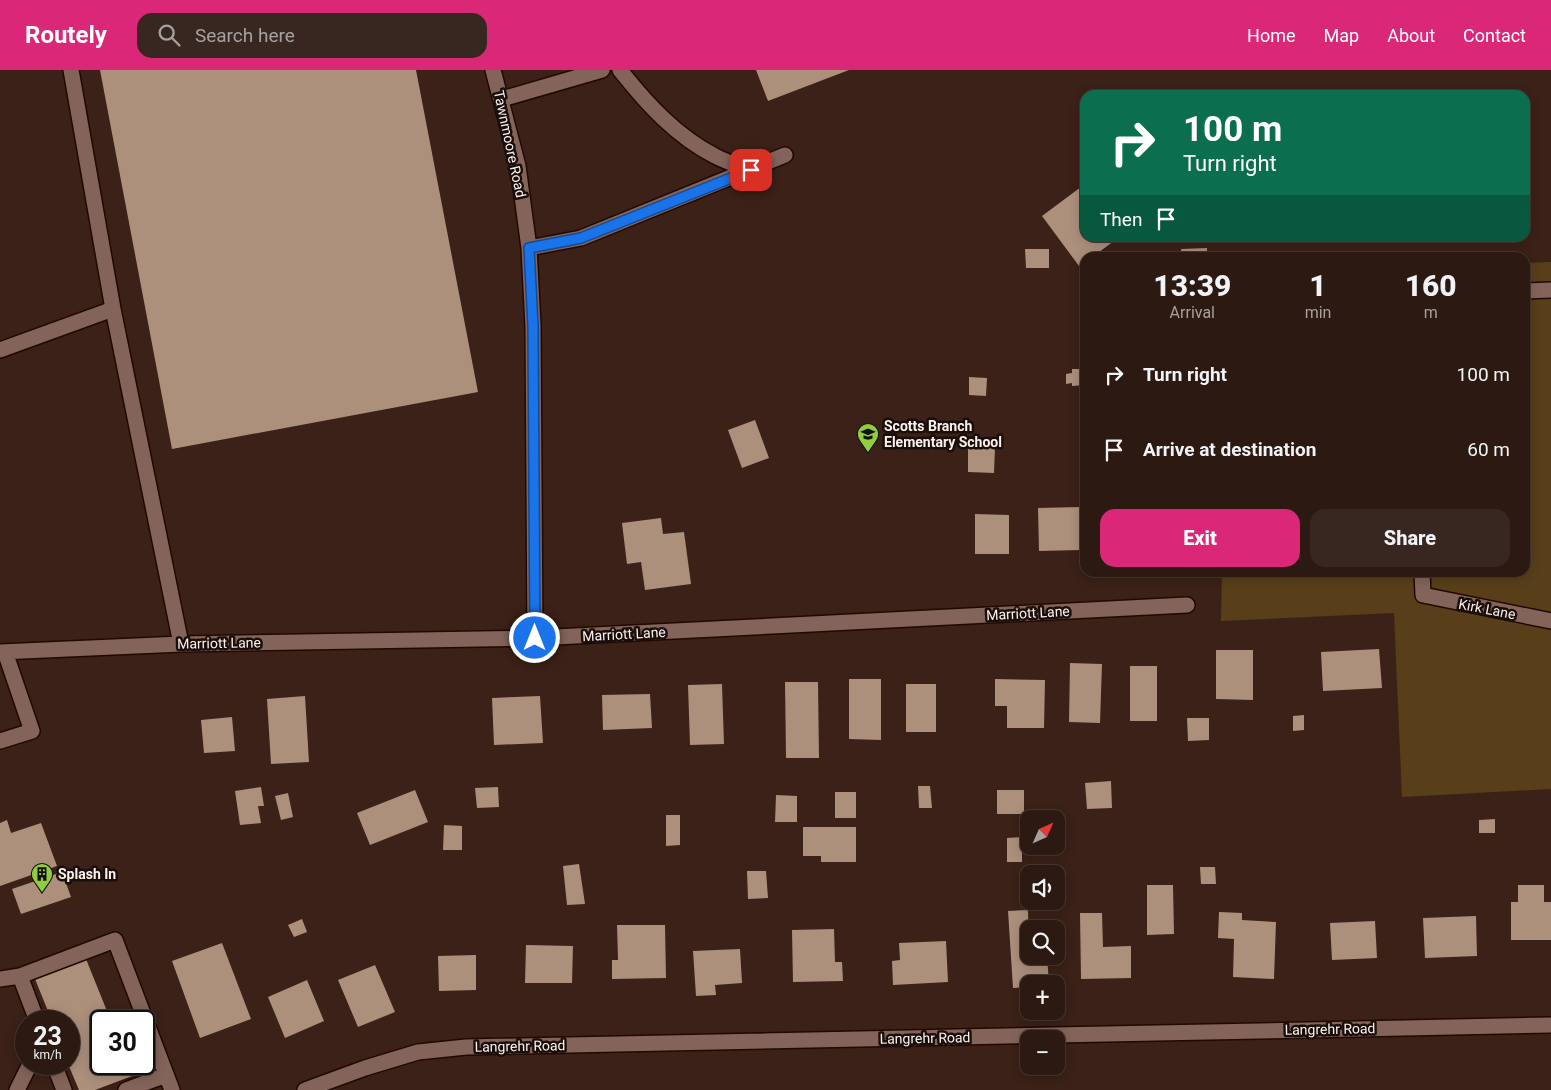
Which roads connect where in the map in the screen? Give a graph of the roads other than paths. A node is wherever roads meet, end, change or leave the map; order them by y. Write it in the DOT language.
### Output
graph roads {
  1 [pos="71,70"];
  2 [pos="494,70"];
  3 [pos="602,70"];
  4 [pos="620,70"];
  5 [pos="502,99"];
  6 [pos="785,155"];
  7 [pos="751,170"];
  8 [pos="529,248"];
  9 [pos="1551,290"];
  10 [pos="1530,292"];
  11 [pos="113,309"];
  12 [pos="0,350"];
  13 [pos="1422,577"];
  14 [pos="1187,605"];
  15 [pos="1551,621"];
  16 [pos="535,638"];
  17 [pos="181,644"];
  18 [pos="2,652"];
  19 [pos="0,741"];
  20 [pos="20,976"];
  21 [pos="0,979"];
  22 [pos="33,1010"];
  23 [pos="1551,1025"];
  24 [pos="166,1074"];
  25 [pos="24,1075"];
  26 [pos="58,1075"];
  27 [pos="17,1090"];
  28 [pos="64,1090"];
  29 [pos="126,1090"];
  30 [pos="172,1090"];
  31 [pos="306,1090"];
  1 -- 11 [label="street"];
  2 -- 5 [label="street, Tawnmoore Road"];
  3 -- 5 [label="street"];
  4 -- 7 [label="street"];
  5 -- 8 [label="street, Tawnmoore Road"];
  6 -- 7 [label="street"];
  7 -- 8 [label="street"];
  8 -- 16 [label="street, Tawnmoore Road"];
  9 -- 10 [label="street"];
  11 -- 12 [label="street"];
  11 -- 17 [label="street"];
  13 -- 15 [label="street, Kirk Lane"];
  14 -- 16 [label="street, Marriott Lane"];
  16 -- 17 [label="street, Marriott Lane"];
  17 -- 18 [label="street, Marriott Lane"];
  18 -- 19 [label="street"];
  20 -- 21 [label="street"];
  20 -- 22 [label="street"];
  20 -- 24 [label="street"];
  23 -- 31 [label="street, Langrehr Road"];
  24 -- 29 [label="street"];
  24 -- 30 [label="street"];
  25 -- 27 [label="street"];
  26 -- 28 [label="street"];
}
